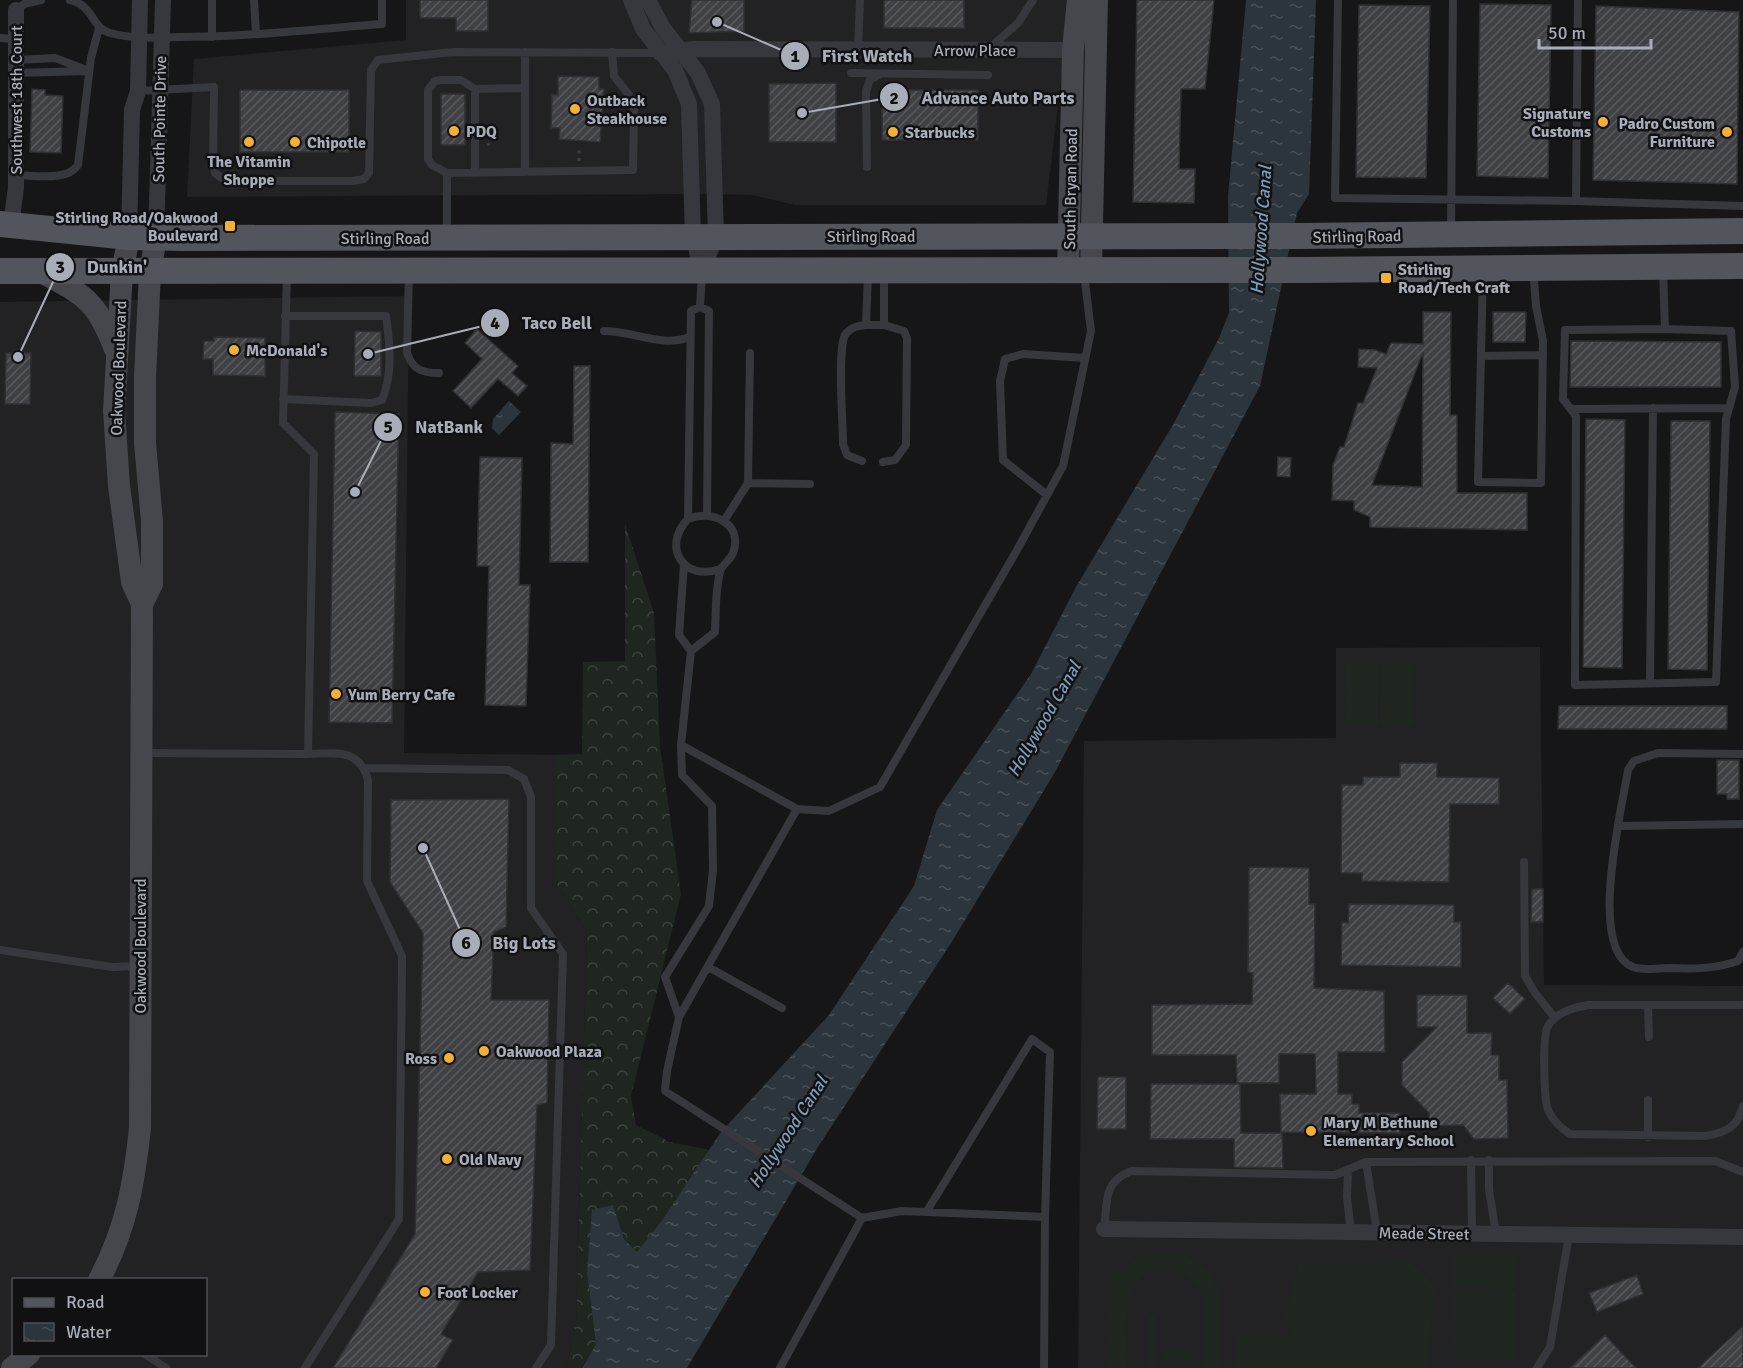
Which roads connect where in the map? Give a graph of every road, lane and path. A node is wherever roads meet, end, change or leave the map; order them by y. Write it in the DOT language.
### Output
graph roads {
  1 [pos="41,0"];
  2 [pos="70,0"];
  3 [pos="140,0"];
  4 [pos="163,0"];
  5 [pos="212,0"];
  6 [pos="254,0"];
  7 [pos="382,0"];
  8 [pos="631,0"];
  9 [pos="648,0"];
  10 [pos="860,0"];
  11 [pos="1033,0"];
  12 [pos="1078,0"];
  13 [pos="1097,0"];
  14 [pos="1338,0"];
  15 [pos="1453,0"];
  16 [pos="1578,0"];
  17 [pos="89,4"];
  18 [pos="16,10"];
  19 [pos="99,28"];
  20 [pos="256,34"];
  21 [pos="140,37"];
  22 [pos="212,37"];
  23 [pos="161,38"];
  24 [pos="8,39"];
  25 [pos="858,49"];
  26 [pos="680,50"];
  27 [pos="988,50"];
  28 [pos="1073,50"];
  29 [pos="525,52"];
  30 [pos="612,52"];
  31 [pos="660,53"];
  32 [pos="15,66"];
  33 [pos="89,70"];
  34 [pos="851,73"];
  35 [pos="880,74"];
  36 [pos="988,75"];
  37 [pos="475,88"];
  38 [pos="525,88"];
  39 [pos="138,91"];
  40 [pos="160,91"];
  41 [pos="500,137"];
  42 [pos="482,147"];
  43 [pos="579,147"];
  44 [pos="579,162"];
  45 [pos="867,167"];
  46 [pos="525,172"];
  47 [pos="447,173"];
  48 [pos="475,173"];
  49 [pos="16,175"];
  50 [pos="1451,200"];
  51 [pos="1576,201"];
  52 [pos="1743,206"];
  53 [pos="6,225"];
  54 [pos="1743,231"];
  55 [pos="1545,233"];
  56 [pos="1080,235"];
  57 [pos="1451,235"];
  58 [pos="129,237"];
  59 [pos="705,237"];
  60 [pos="156,238"];
  61 [pos="447,238"];
  62 [pos="1663,266"];
  63 [pos="1743,266"];
  64 [pos="1484,268"];
  65 [pos="1533,268"];
  66 [pos="1390,269"];
  67 [pos="702,270"];
  68 [pos="1081,270"];
  69 [pos="0,271"];
  70 [pos="39,271"];
  71 [pos="876,271"];
  72 [pos="122,272"];
  73 [pos="150,272"];
  74 [pos="287,272"];
  75 [pos="409,272"];
  76 [pos="700,307"];
  77 [pos="285,316"];
  78 [pos="866,325"];
  79 [pos="884,325"];
  80 [pos="1665,329"];
  81 [pos="604,331"];
  82 [pos="690,337"];
  83 [pos="116,350"];
  84 [pos="750,353"];
  85 [pos="1543,355"];
  86 [pos="1481,356"];
  87 [pos="1085,358"];
  88 [pos="439,372"];
  89 [pos="283,399"];
  90 [pos="1653,408"];
  91 [pos="1729,408"];
  92 [pos="1571,409"];
  93 [pos="862,461"];
  94 [pos="883,462"];
  95 [pos="748,483"];
  96 [pos="810,484"];
  97 [pos="1047,495"];
  98 [pos="707,514"];
  99 [pos="688,519"];
  100 [pos="724,521"];
  101 [pos="684,564"];
  102 [pos="720,569"];
  103 [pos="142,604"];
  104 [pos="691,651"];
  105 [pos="1650,683"];
  106 [pos="681,745"];
  107 [pos="141,753"];
  108 [pos="308,754"];
  109 [pos="1743,754"];
  110 [pos="365,768"];
  111 [pos="797,809"];
  112 [pos="1743,824"];
  113 [pos="1619,826"];
  114 [pos="1524,862"];
  115 [pos="0,950"];
  116 [pos="1743,952"];
  117 [pos="139,966"];
  118 [pos="708,967"];
  119 [pos="1648,1005"];
  120 [pos="1743,1005"];
  121 [pos="782,1008"];
  122 [pos="679,1017"];
  123 [pos="1555,1018"];
  124 [pos="1649,1037"];
  125 [pos="1648,1100"];
  126 [pos="1743,1106"];
  127 [pos="1648,1137"];
  128 [pos="1471,1160"];
  129 [pos="1489,1160"];
  130 [pos="1366,1162"];
  131 [pos="1348,1171"];
  132 [pos="1743,1172"];
  133 [pos="927,1211"];
  134 [pos="1045,1217"];
  135 [pos="862,1218"];
  136 [pos="1104,1229"];
  137 [pos="1352,1232"];
  138 [pos="1377,1232"];
  139 [pos="1472,1233"];
  140 [pos="1496,1234"];
  141 [pos="1569,1235"];
  142 [pos="1743,1237"];
  143 [pos="100,1278"];
  144 [pos="27,1356"];
  145 [pos="148,1356"];
  146 [pos="12,1368"];
  147 [pos="166,1368"];
  148 [pos="305,1368"];
  149 [pos="536,1368"];
  150 [pos="780,1368"];
  151 [pos="1044,1368"];
  152 [pos="1537,1368"];
  1 -- 18 [label="lane"];
  2 -- 17 [label="lane"];
  3 -- 21 [label="street, South Pointe Drive"];
  4 -- 23 [label="street, South Pointe Drive"];
  5 -- 22 [label="lane"];
  6 -- 20 [label="lane"];
  7 -- 20 [label="lane"];
  8 -- 31 [label="street"];
  9 -- 26 [label="street"];
  10 -- 25 [label="lane"];
  11 -- 27 [label="lane"];
  12 -- 28 [label="street, South Bryan Road"];
  13 -- 56 [label="street, South Bryan Road"];
  14 -- 50 [label="lane"];
  15 -- 50 [label="lane"];
  16 -- 51 [label="lane"];
  17 -- 19 [label="lane"];
  18 -- 24 [label="street, Southwest 18th Court"];
  19 -- 21 [label="lane"];
  19 -- 33 [label="lane"];
  20 -- 22 [label="lane"];
  21 -- 23 [label="lane"];
  21 -- 39 [label="street, South Pointe Drive"];
  22 -- 23 [label="lane"];
  23 -- 40 [label="street, South Pointe Drive"];
  24 -- 32 [label="street, Southwest 18th Court"];
  25 -- 26 [label="street, Arrow Place"];
  25 -- 27 [label="street, Arrow Place"];
  26 -- 31 [label="street, Arrow Place"];
  26 -- 59 [label="street"];
  27 -- 28 [label="street, Arrow Place"];
  28 -- 56 [label="street, South Bryan Road"];
  29 -- 30 [label="lane"];
  29 -- 38 [label="lane"];
  29 -- 40 [label="lane"];
  30 -- 31 [label="lane"];
  30 -- 46 [label="lane"];
  31 -- 59 [label="street"];
  32 -- 33 [label="lane"];
  32 -- 33 [label="lane"];
  32 -- 49 [label="street, Southwest 18th Court"];
  33 -- 49 [label="lane"];
  34 -- 35 [label="lane"];
  35 -- 36 [label="lane"];
  35 -- 45 [label="lane"];
  37 -- 38 [label="lane"];
  37 -- 47 [label="lane"];
  37 -- 48 [label="lane"];
  38 -- 46 [label="lane"];
  39 -- 40 [label="lane"];
  39 -- 58 [label="street, South Pointe Drive"];
  40 -- 60 [label="street, South Pointe Drive"];
  41 -- 42 [label="path"];
  43 -- 44 [label="path"];
  46 -- 48 [label="lane"];
  47 -- 48 [label="lane"];
  47 -- 61 [label="lane"];
  49 -- 53 [label="street, Southwest 18th Court"];
  50 -- 51 [label="lane"];
  50 -- 57 [label="lane"];
  51 -- 52 [label="lane"];
  53 -- 58 [label="main road, Stirling Road"];
  54 -- 55 [label="main road, Stirling Road"];
  55 -- 57 [label="main road, Stirling Road"];
  55 -- 64 [label="main road"];
  56 -- 57 [label="main road, Stirling Road"];
  56 -- 59 [label="main road, Stirling Road"];
  56 -- 68 [label="street, South Bryan Road"];
  57 -- 66 [label="main road"];
  58 -- 60 [label="main road, Stirling Road"];
  58 -- 72 [label="street, Oakwood Boulevard"];
  59 -- 61 [label="main road, Stirling Road"];
  59 -- 67 [label="street"];
  60 -- 61 [label="main road, Stirling Road"];
  60 -- 73 [label="street, Oakwood Boulevard"];
  62 -- 63 [label="main road, Stirling Road"];
  62 -- 65 [label="main road, Stirling Road"];
  62 -- 80 [label="lane"];
  64 -- 65 [label="main road, Stirling Road"];
  64 -- 66 [label="main road, Stirling Road"];
  64 -- 86 [label="lane"];
  65 -- 85 [label="lane"];
  66 -- 68 [label="main road, Stirling Road"];
  67 -- 71 [label="main road, Stirling Road"];
  67 -- 75 [label="main road, Stirling Road"];
  67 -- 76 [label="lane"];
  68 -- 71 [label="main road, Stirling Road"];
  68 -- 87 [label="lane"];
  69 -- 70 [label="main road, Stirling Road"];
  70 -- 72 [label="main road, Stirling Road"];
  70 -- 83 [label="street"];
  71 -- 78 [label="lane"];
  71 -- 79 [label="lane"];
  72 -- 73 [label="main road, Stirling Road"];
  72 -- 83 [label="street, Oakwood Boulevard"];
  73 -- 74 [label="main road, Stirling Road"];
  73 -- 103 [label="street, Oakwood Boulevard"];
  74 -- 75 [label="main road, Stirling Road"];
  74 -- 77 [label="lane"];
  75 -- 88 [label="lane"];
  76 -- 82 [label="lane"];
  76 -- 98 [label="lane"];
  77 -- 89 [label="lane"];
  77 -- 89 [label="lane"];
  78 -- 79 [label="lane"];
  78 -- 93 [label="lane"];
  79 -- 94 [label="lane"];
  80 -- 91 [label="lane"];
  80 -- 92 [label="lane"];
  81 -- 82 [label="lane"];
  82 -- 99 [label="lane"];
  83 -- 103 [label="street, Oakwood Boulevard"];
  84 -- 95 [label="lane"];
  85 -- 86 [label="lane"];
  85 -- 86 [label="lane"];
  87 -- 97 [label="lane"];
  87 -- 97 [label="lane"];
  89 -- 108 [label="lane"];
  90 -- 91 [label="lane"];
  90 -- 92 [label="lane"];
  90 -- 105 [label="lane"];
  91 -- 105 [label="lane"];
  92 -- 105 [label="lane"];
  95 -- 96 [label="lane"];
  95 -- 100 [label="lane"];
  97 -- 111 [label="lane"];
  98 -- 99 [label="lane"];
  98 -- 100 [label="lane"];
  99 -- 101 [label="lane"];
  100 -- 102 [label="lane"];
  101 -- 102 [label="lane"];
  101 -- 104 [label="lane"];
  102 -- 104 [label="lane"];
  103 -- 107 [label="street, Oakwood Boulevard"];
  104 -- 106 [label="lane"];
  106 -- 111 [label="lane"];
  106 -- 122 [label="lane"];
  107 -- 108 [label="lane"];
  107 -- 117 [label="street, Oakwood Boulevard"];
  108 -- 110 [label="lane"];
  109 -- 113 [label="lane"];
  110 -- 148 [label="lane"];
  110 -- 149 [label="lane"];
  111 -- 118 [label="lane"];
  112 -- 113 [label="lane"];
  113 -- 116 [label="lane"];
  114 -- 123 [label="lane"];
  115 -- 117 [label="lane"];
  117 -- 143 [label="street, Oakwood Boulevard"];
  118 -- 121 [label="lane"];
  118 -- 122 [label="lane"];
  119 -- 120 [label="lane"];
  119 -- 123 [label="lane"];
  119 -- 124 [label="lane"];
  122 -- 135 [label="lane"];
  123 -- 127 [label="lane"];
  125 -- 127 [label="lane"];
  126 -- 127 [label="lane"];
  128 -- 129 [label="lane"];
  128 -- 130 [label="lane"];
  128 -- 139 [label="lane"];
  129 -- 132 [label="lane"];
  129 -- 140 [label="lane"];
  130 -- 131 [label="lane"];
  130 -- 138 [label="lane"];
  131 -- 136 [label="lane"];
  131 -- 137 [label="lane"];
  133 -- 134 [label="lane"];
  133 -- 134 [label="lane"];
  133 -- 135 [label="lane"];
  134 -- 151 [label="lane"];
  135 -- 150 [label="lane"];
  136 -- 137 [label="street, Meade Street"];
  137 -- 138 [label="street, Meade Street"];
  138 -- 139 [label="street, Meade Street"];
  139 -- 140 [label="street, Meade Street"];
  140 -- 141 [label="street, Meade Street"];
  141 -- 142 [label="street, Meade Street"];
  141 -- 152 [label="lane"];
  144 -- 146 [label="street"];
  145 -- 147 [label="lane"];
}
